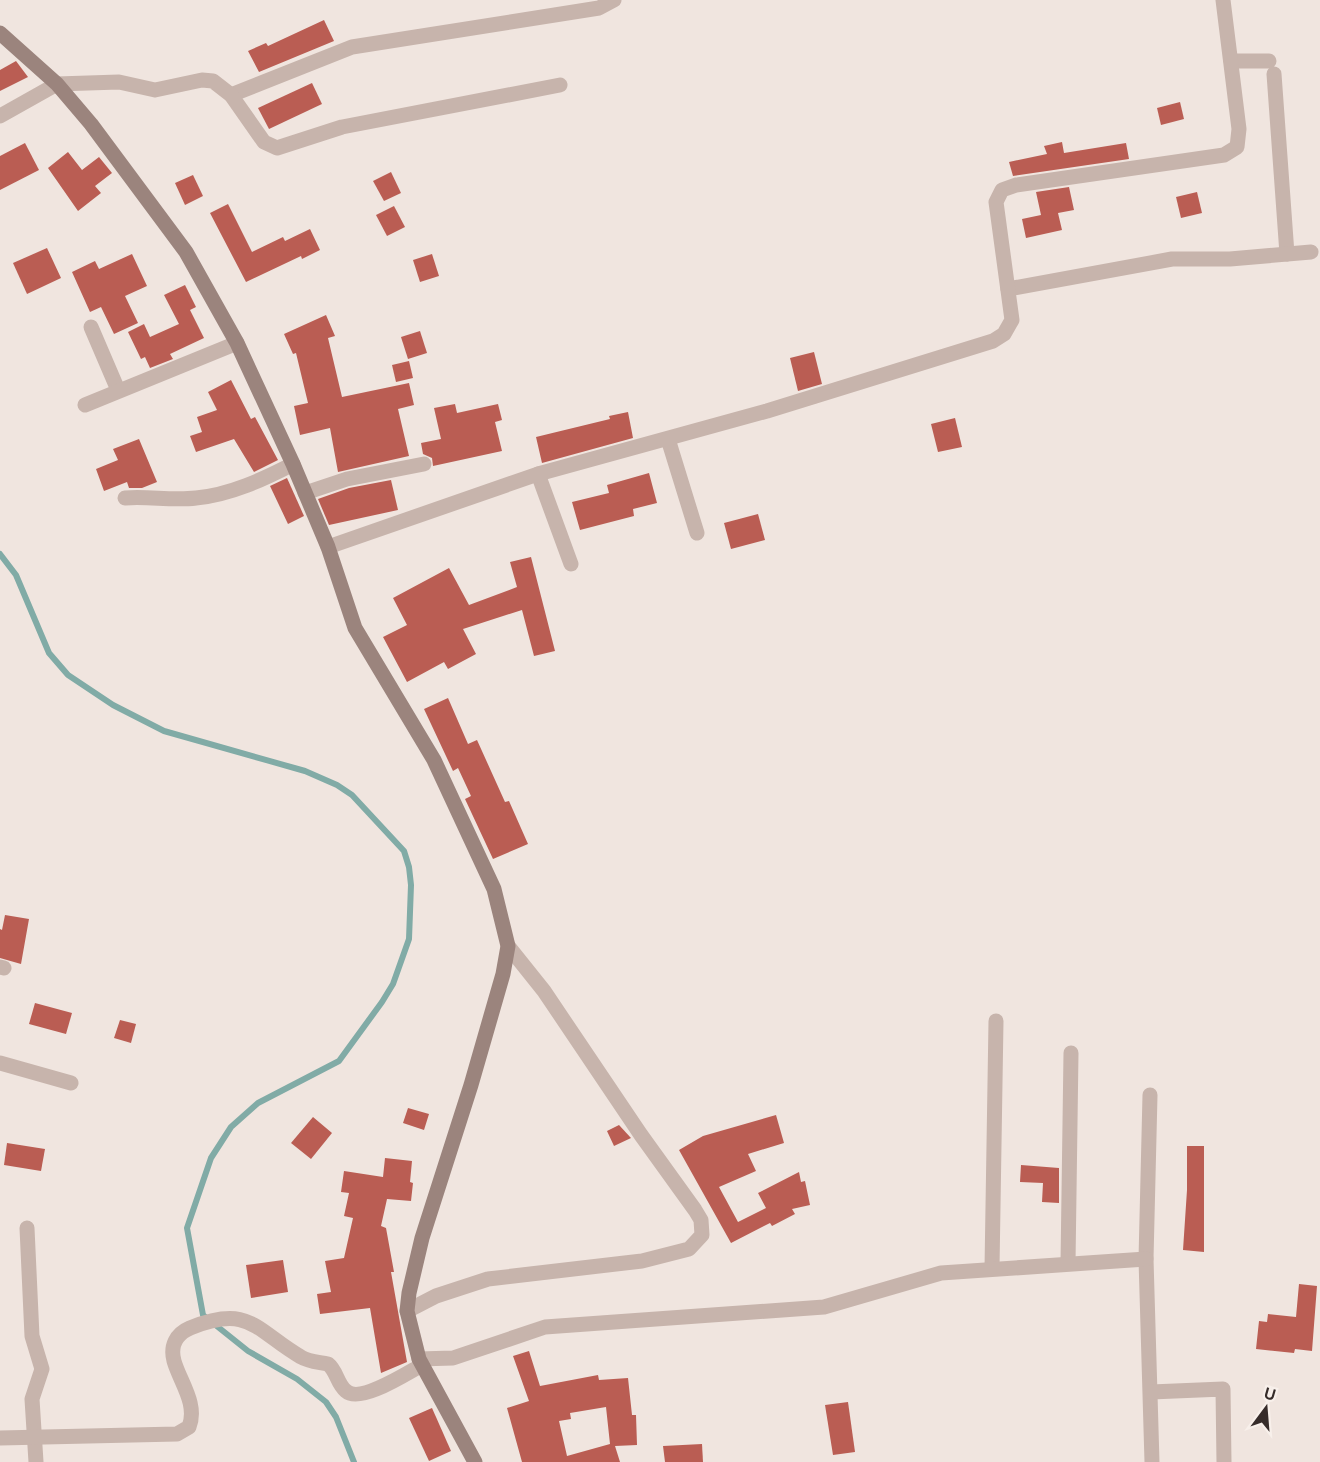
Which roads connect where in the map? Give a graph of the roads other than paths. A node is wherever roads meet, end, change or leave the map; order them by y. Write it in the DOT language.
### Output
graph roads {
  1 [pos="614,0"];
  2 [pos="1223,0"];
  3 [pos="0,33"];
  4 [pos="1231,61"];
  5 [pos="57,84"];
  6 [pos="560,85"];
  7 [pos="231,95"];
  8 [pos="0,116"];
  9 [pos="1311,252"];
  10 [pos="1287,254"];
  11 [pos="1008,290"];
  12 [pos="91,327"];
  13 [pos="237,343"];
  14 [pos="118,390"];
  15 [pos="85,405"];
  16 [pos="668,438"];
  17 [pos="293,464"];
  18 [pos="424,464"];
  19 [pos="538,474"];
  20 [pos="305,492"];
  21 [pos="125,498"];
  22 [pos="697,533"];
  23 [pos="328,547"];
  24 [pos="571,564"];
  25 [pos="508,946"];
  26 [pos="996,1021"];
  27 [pos="1071,1053"];
  28 [pos="0,1063"];
  29 [pos="71,1083"];
  30 [pos="1150,1095"];
  31 [pos="27,1228"];
  32 [pos="1146,1258"];
  33 [pos="1068,1263"];
  34 [pos="992,1268"];
  35 [pos="407,1311"];
  36 [pos="420,1362"];
  37 [pos="1151,1392"];
  38 [pos="35,1436"];
  39 [pos="0,1438"];
  40 [pos="36,1462"];
  41 [pos="475,1462"];
  42 [pos="1152,1462"];
  43 [pos="1224,1462"];
  1 -- 7 [label="street"];
  2 -- 4 [label="street"];
  3 -- 5 [label="street"];
  4 -- 10 [label="street"];
  4 -- 11 [label="street"];
  5 -- 7 [label="street"];
  5 -- 8 [label="street"];
  5 -- 13 [label="street"];
  6 -- 7 [label="street"];
  9 -- 10 [label="street"];
  10 -- 11 [label="street"];
  11 -- 16 [label="street"];
  12 -- 14 [label="street"];
  13 -- 14 [label="street"];
  13 -- 17 [label="street"];
  14 -- 15 [label="street"];
  16 -- 19 [label="street"];
  16 -- 22 [label="street"];
  17 -- 20 [label="street"];
  17 -- 21 [label="street"];
  18 -- 20 [label="street"];
  19 -- 23 [label="street"];
  19 -- 24 [label="street"];
  20 -- 23 [label="street"];
  23 -- 25 [label="street"];
  25 -- 35 [label="street"];
  25 -- 35 [label="street"];
  26 -- 34 [label="street"];
  27 -- 33 [label="street"];
  28 -- 29 [label="street"];
  30 -- 32 [label="street"];
  31 -- 38 [label="street"];
  32 -- 33 [label="street"];
  32 -- 37 [label="street"];
  33 -- 34 [label="street"];
  34 -- 36 [label="street"];
  35 -- 36 [label="street"];
  36 -- 38 [label="street"];
  36 -- 41 [label="street"];
  37 -- 42 [label="street"];
  37 -- 43 [label="street"];
  38 -- 39 [label="street"];
  38 -- 40 [label="street"];
}
